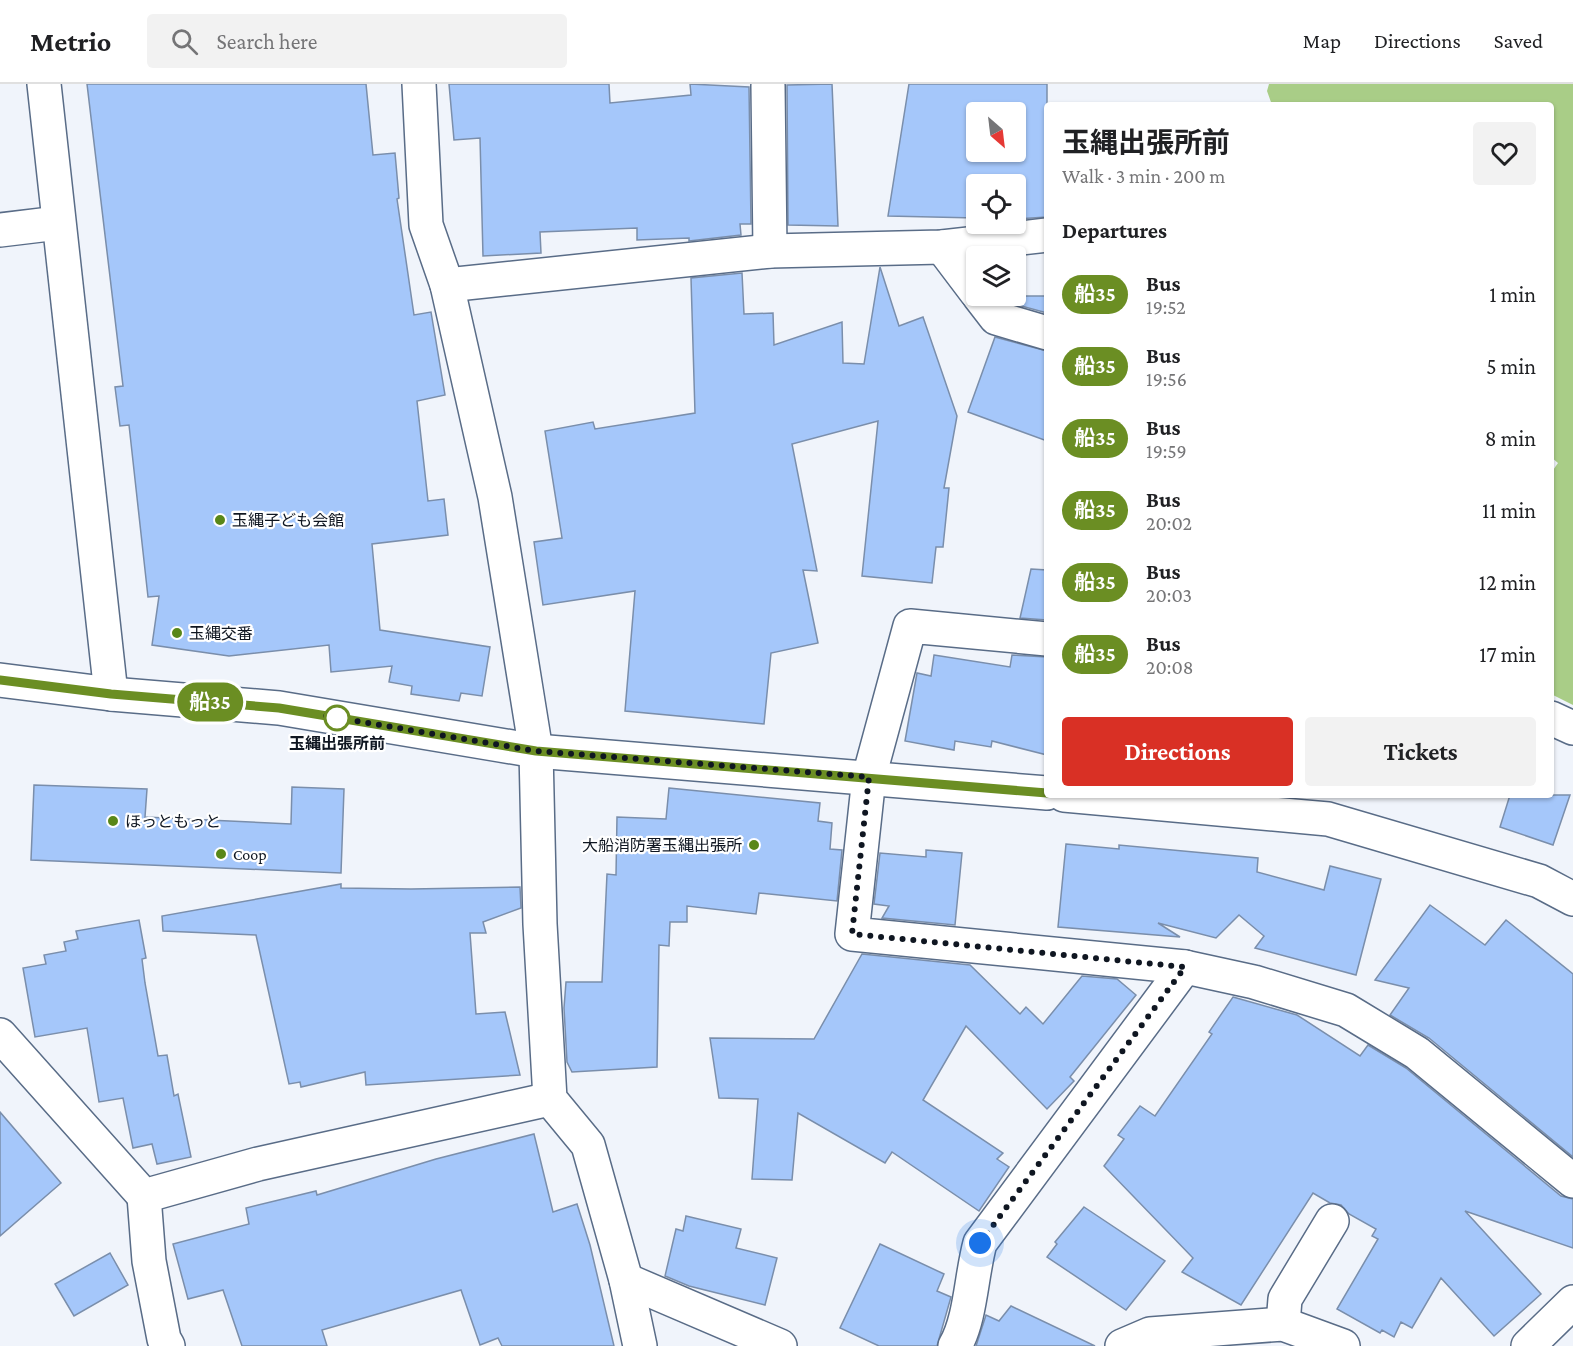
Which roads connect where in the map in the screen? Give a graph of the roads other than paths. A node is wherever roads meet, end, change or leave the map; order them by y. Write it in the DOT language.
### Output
graph roads {
  1 [pos="44,84"];
  2 [pos="419,84"];
  3 [pos="768,86"];
  4 [pos="58,223"];
  5 [pos="0,230"];
  6 [pos="1044,235"];
  7 [pos="942,247"];
  8 [pos="770,251"];
  9 [pos="966,278"];
  10 [pos="447,285"];
  11 [pos="987,306"];
  12 [pos="1044,332"];
  13 [pos="1044,639"];
  14 [pos="0,680"];
  15 [pos="111,694"];
  16 [pos="1554,719"];
  17 [pos="1573,728"];
  18 [pos="536,751"];
  19 [pos="869,777"];
  20 [pos="1044,793"];
  21 [pos="1097,798"];
  22 [pos="1572,896"];
  23 [pos="1185,967"];
  24 [pos="0,1035"];
  25 [pos="549,1099"];
  26 [pos="1573,1181"];
  27 [pos="144,1196"];
  28 [pos="1332,1221"];
  29 [pos="626,1280"];
  30 [pos="1573,1302"];
  31 [pos="1283,1324"];
  32 [pos="168,1346"];
  33 [pos="639,1346"];
  34 [pos="780,1346"];
  35 [pos="955,1346"];
  36 [pos="1122,1346"];
  37 [pos="1343,1346"];
  38 [pos="1528,1346"];
  1 -- 4 [label="street"];
  2 -- 10 [label="street"];
  3 -- 8 [label="street"];
  4 -- 5 [label="street"];
  4 -- 15 [label="street"];
  6 -- 7 [label="street"];
  7 -- 8 [label="street"];
  7 -- 9 [label="street"];
  8 -- 10 [label="street"];
  10 -- 18 [label="street"];
  11 -- 12 [label="street"];
  13 -- 19 [label="street"];
  14 -- 15 [label="street"];
  15 -- 18 [label="street"];
  16 -- 17 [label="street"];
  18 -- 19 [label="street"];
  18 -- 25 [label="street"];
  19 -- 20 [label="street"];
  19 -- 23 [label="street"];
  21 -- 22 [label="street"];
  23 -- 26 [label="street"];
  23 -- 35 [label="street"];
  24 -- 27 [label="street"];
  25 -- 27 [label="street"];
  25 -- 29 [label="street"];
  27 -- 32 [label="street"];
  28 -- 31 [label="street"];
  29 -- 33 [label="street"];
  29 -- 34 [label="street"];
  30 -- 38 [label="street"];
  31 -- 36 [label="street"];
  31 -- 37 [label="street"];
}
